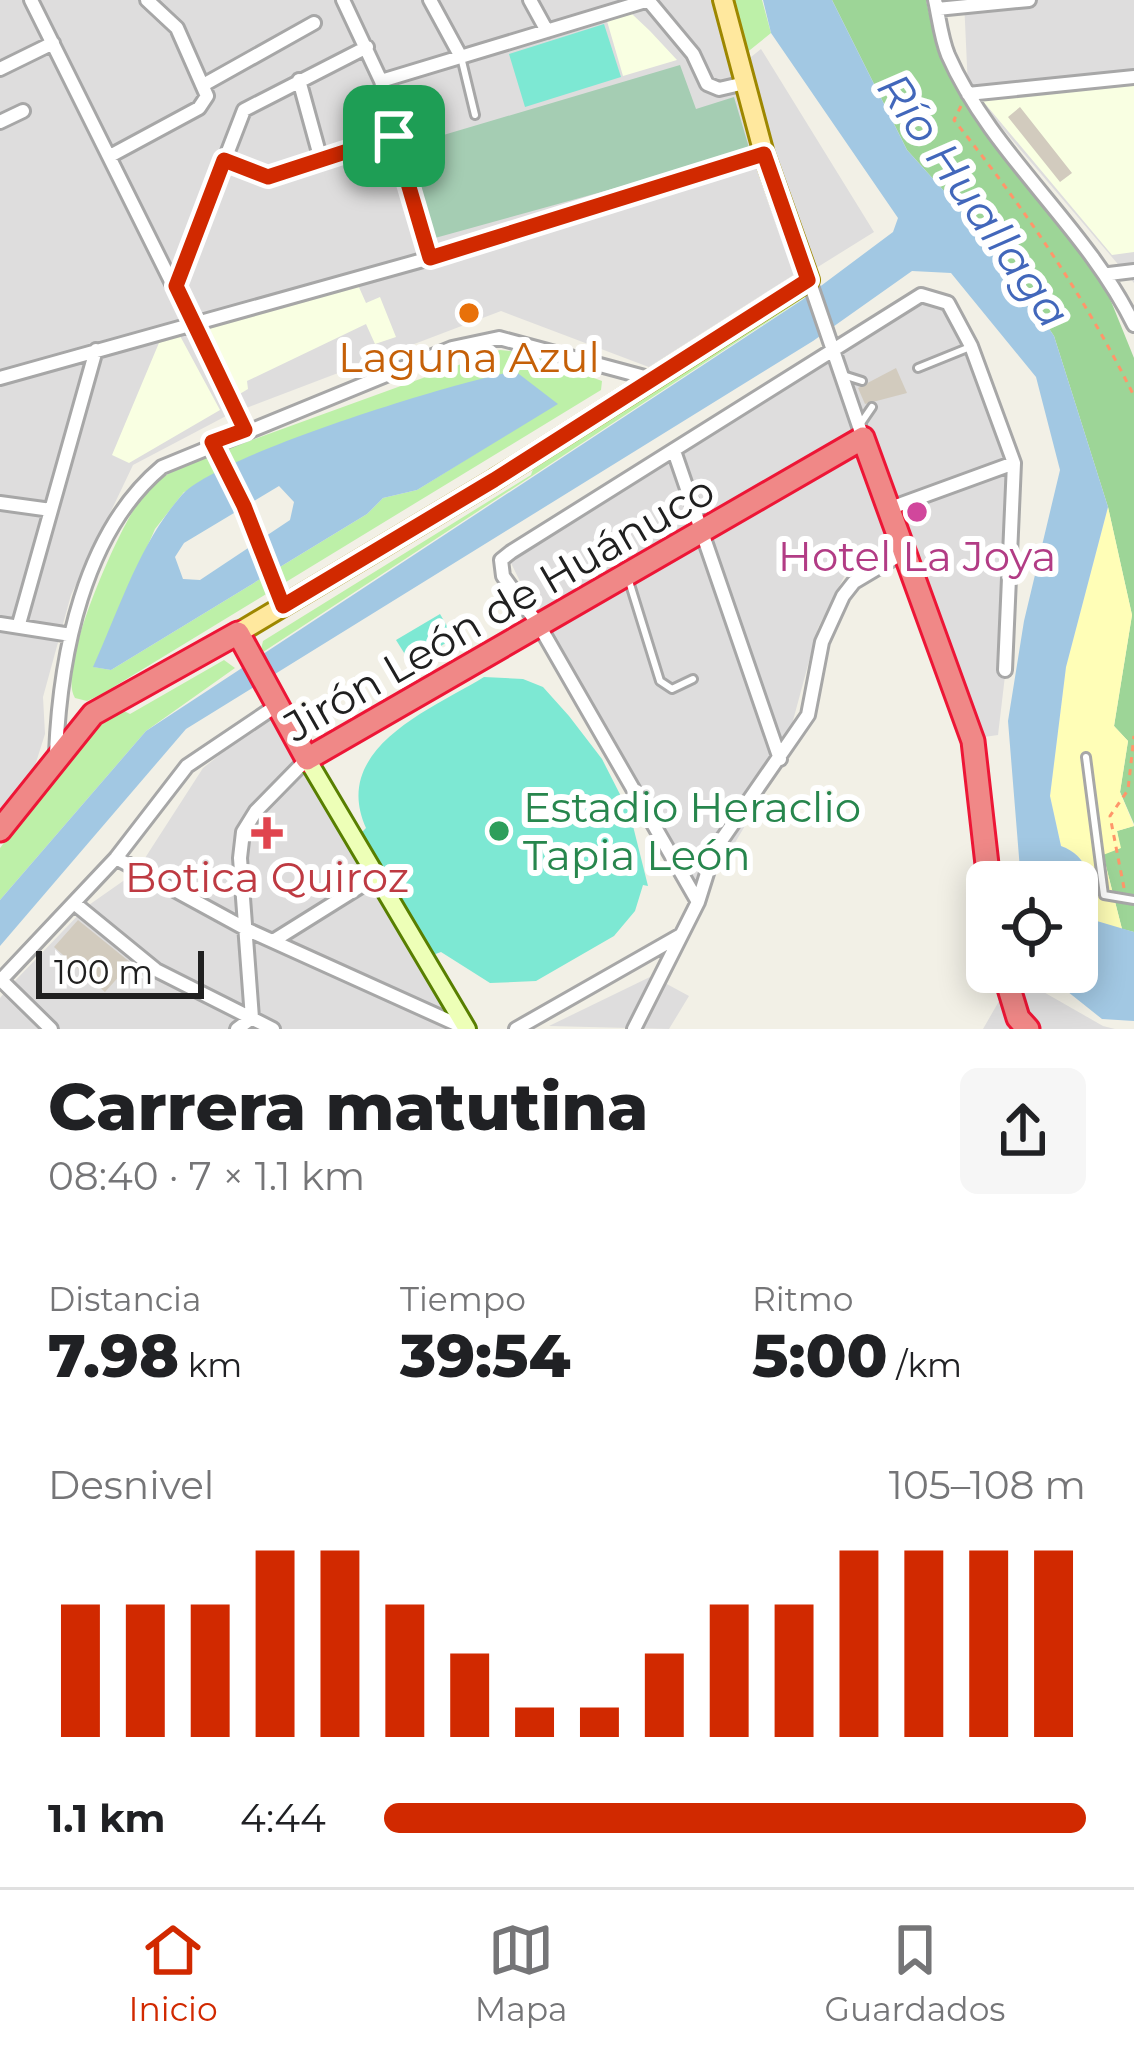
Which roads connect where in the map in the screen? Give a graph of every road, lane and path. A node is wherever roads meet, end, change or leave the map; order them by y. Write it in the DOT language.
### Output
graph roads {
  1 [pos="31,0"];
  2 [pos="147,0"];
  3 [pos="343,0"];
  4 [pos="430,0"];
  5 [pos="530,0"];
  6 [pos="649,0"];
  7 [pos="723,0"];
  8 [pos="1029,0"];
  9 [pos="936,4"];
  10 [pos="314,23"];
  11 [pos="547,31"];
  12 [pos="53,44"];
  13 [pos="367,47"];
  14 [pos="461,57"];
  15 [pos="0,68"];
  16 [pos="1134,76"];
  17 [pos="298,80"];
  18 [pos="381,81"];
  19 [pos="745,83"];
  20 [pos="205,84"];
  21 [pos="968,94"];
  22 [pos="23,111"];
  23 [pos="476,115"];
  24 [pos="0,122"];
  25 [pos="394,136"];
  26 [pos="764,154"];
  27 [pos="110,156"];
  28 [pos="224,160"];
  29 [pos="321,160"];
  30 [pos="430,258"];
  31 [pos="1134,271"];
  32 [pos="1109,274"];
  33 [pos="810,285"];
  34 [pos="176,286"];
  35 [pos="194,324"];
  36 [pos="1134,325"];
  37 [pos="971,346"];
  38 [pos="96,350"];
  39 [pos="833,352"];
  40 [pos="918,368"];
  41 [pos="840,374"];
  42 [pos="0,378"];
  43 [pos="652,379"];
  44 [pos="862,381"];
  45 [pos="1134,396"];
  46 [pos="872,407"];
  47 [pos="245,430"];
  48 [pos="861,431"];
  49 [pos="212,442"];
  50 [pos="674,451"];
  51 [pos="1014,463"];
  52 [pos="0,503"];
  53 [pos="888,509"];
  54 [pos="51,510"];
  55 [pos="703,534"];
  56 [pos="906,551"];
  57 [pos="628,578"];
  58 [pos="283,606"];
  59 [pos="0,624"];
  60 [pos="19,625"];
  61 [pos="540,627"];
  62 [pos="238,633"];
  63 [pos="71,635"];
  64 [pos="1005,670"];
  65 [pos="693,679"];
  66 [pos="276,699"];
  67 [pos="1134,736"];
  68 [pos="56,754"];
  69 [pos="1086,757"];
  70 [pos="307,759"];
  71 [pos="780,759"];
  72 [pos="0,830"];
  73 [pos="116,858"];
  74 [pos="987,861"];
  75 [pos="377,876"];
  76 [pos="1130,900"];
  77 [pos="698,902"];
  78 [pos="74,903"];
  79 [pos="248,930"];
  80 [pos="681,935"];
  81 [pos="273,941"];
  82 [pos="1,980"];
  83 [pos="1010,993"];
  84 [pos="252,1018"];
  85 [pos="51,1029"];
  86 [pos="237,1029"];
  87 [pos="273,1029"];
  88 [pos="467,1029"];
  89 [pos="516,1029"];
  90 [pos="634,1029"];
  91 [pos="1028,1029"];
  1 -- 12 [label="street"];
  2 -- 20 [label="street"];
  3 -- 13 [label="street"];
  4 -- 14 [label="street"];
  5 -- 11 [label="street"];
  6 -- 11 [label="street"];
  6 -- 19 [label="street"];
  7 -- 19 [label="main road"];
  8 -- 9 [label="street"];
  9 -- 21 [label="street"];
  10 -- 20 [label="street"];
  11 -- 14 [label="street"];
  12 -- 15 [label="street"];
  12 -- 27 [label="street"];
  13 -- 17 [label="street"];
  13 -- 18 [label="street"];
  14 -- 18 [label="street"];
  14 -- 23 [label="lane"];
  16 -- 21 [label="street"];
  17 -- 28 [label="street"];
  17 -- 29 [label="street"];
  18 -- 25 [label="street"];
  19 -- 26 [label="main road"];
  20 -- 27 [label="street"];
  21 -- 32 [label="street"];
  21 -- 45 [label="path"];
  22 -- 24 [label="street"];
  25 -- 29 [label="street"];
  25 -- 30 [label="street"];
  26 -- 30 [label="street"];
  26 -- 33 [label="main road"];
  27 -- 34 [label="street"];
  28 -- 29 [label="street"];
  28 -- 34 [label="street"];
  30 -- 35 [label="street"];
  31 -- 32 [label="street"];
  32 -- 36 [label="street"];
  33 -- 39 [label="street"];
  33 -- 43 [label="main road"];
  34 -- 35 [label="street"];
  35 -- 38 [label="street"];
  35 -- 47 [label="street"];
  37 -- 39 [label="street"];
  37 -- 40 [label="lane"];
  37 -- 51 [label="street"];
  38 -- 42 [label="street"];
  38 -- 54 [label="street"];
  39 -- 41 [label="street"];
  39 -- 50 [label="street"];
  41 -- 44 [label="lane"];
  41 -- 48 [label="street"];
  43 -- 47 [label="street"];
  43 -- 58 [label="main road"];
  46 -- 48 [label="lane"];
  47 -- 49 [label="street"];
  48 -- 53 [label="highway"];
  48 -- 55 [label="highway, Jirón León de Huánuco"];
  49 -- 58 [label="path"];
  49 -- 63 [label="street"];
  50 -- 55 [label="street"];
  50 -- 61 [label="street"];
  51 -- 53 [label="street"];
  51 -- 64 [label="street"];
  52 -- 54 [label="street"];
  53 -- 56 [label="highway"];
  54 -- 60 [label="street"];
  55 -- 57 [label="highway, Jirón León de Huánuco"];
  55 -- 71 [label="street"];
  56 -- 71 [label="street"];
  56 -- 74 [label="highway"];
  57 -- 61 [label="highway, Jirón León de Huánuco"];
  57 -- 65 [label="lane"];
  58 -- 62 [label="main road"];
  59 -- 60 [label="street"];
  60 -- 63 [label="street"];
  61 -- 70 [label="highway, Jirón León de Huánuco"];
  61 -- 77 [label="street"];
  62 -- 66 [label="highway"];
  62 -- 68 [label="highway"];
  63 -- 68 [label="street"];
  66 -- 70 [label="highway"];
  66 -- 73 [label="street"];
  67 -- 76 [label="path"];
  68 -- 72 [label="highway"];
  69 -- 76 [label="lane"];
  70 -- 75 [label="street"];
  70 -- 79 [label="street, Jirón León de Huánuco"];
  71 -- 77 [label="street"];
  73 -- 78 [label="street"];
  73 -- 79 [label="street"];
  75 -- 81 [label="street"];
  75 -- 88 [label="street"];
  77 -- 80 [label="street"];
  78 -- 82 [label="street"];
  78 -- 84 [label="street"];
  79 -- 81 [label="street"];
  79 -- 84 [label="street, Jirón León de Huánuco"];
  80 -- 89 [label="street"];
  80 -- 90 [label="street"];
  81 -- 88 [label="street"];
  82 -- 85 [label="street"];
  83 -- 91 [label="highway"];
  84 -- 86 [label="street"];
  84 -- 87 [label="street"];
}
